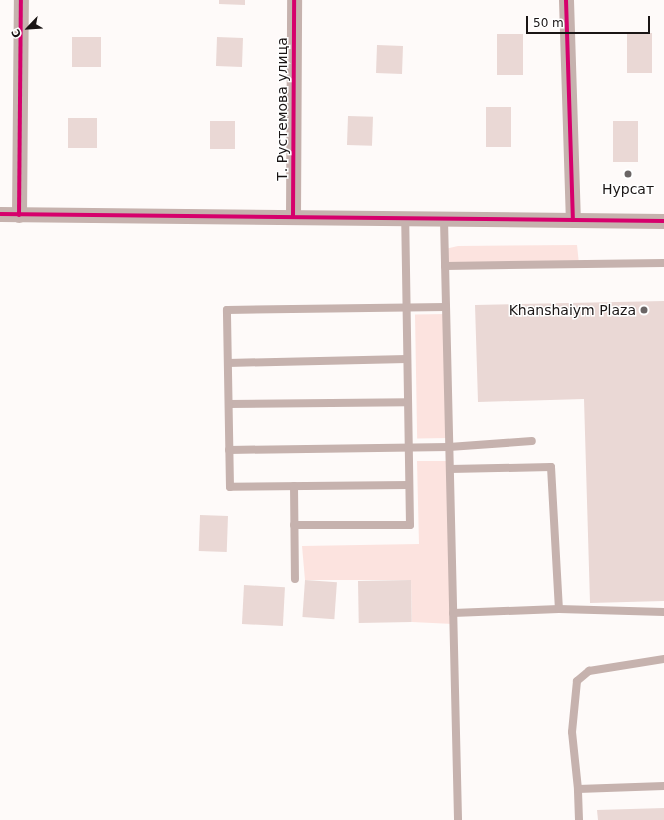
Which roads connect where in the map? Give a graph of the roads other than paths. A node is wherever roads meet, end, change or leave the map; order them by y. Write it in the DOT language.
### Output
graph roads {
  1 [pos="21,0"];
  2 [pos="294,0"];
  3 [pos="566,0"];
  4 [pos="0,214"];
  5 [pos="19,215"];
  6 [pos="292,217"];
  7 [pos="405,220"];
  8 [pos="444,220"];
  9 [pos="573,220"];
  10 [pos="664,221"];
  11 [pos="664,263"];
  12 [pos="445,266"];
  13 [pos="446,307"];
  14 [pos="406,308"];
  15 [pos="407,359"];
  16 [pos="228,363"];
  17 [pos="408,402"];
  18 [pos="228,404"];
  19 [pos="532,441"];
  20 [pos="408,447"];
  21 [pos="449,447"];
  22 [pos="229,450"];
  23 [pos="450,469"];
  24 [pos="409,485"];
  25 [pos="294,486"];
  26 [pos="294,525"];
  27 [pos="295,579"];
  28 [pos="559,609"];
  29 [pos="664,612"];
  30 [pos="453,613"];
  31 [pos="664,659"];
  32 [pos="664,786"];
  33 [pos="578,789"];
  34 [pos="458,820"];
  35 [pos="579,820"];
  1 -- 5 [label="street"];
  2 -- 6 [label="street, Т. Рустемова улица"];
  3 -- 9 [label="street"];
  4 -- 5 [label="street"];
  5 -- 6 [label="street"];
  6 -- 7 [label="street"];
  7 -- 8 [label="street"];
  7 -- 14 [label="lane"];
  8 -- 9 [label="street"];
  8 -- 12 [label="lane"];
  9 -- 10 [label="street"];
  11 -- 12 [label="lane"];
  12 -- 13 [label="lane"];
  13 -- 14 [label="lane"];
  13 -- 21 [label="lane"];
  14 -- 15 [label="lane"];
  14 -- 16 [label="lane"];
  15 -- 16 [label="lane"];
  15 -- 17 [label="lane"];
  16 -- 18 [label="lane"];
  17 -- 18 [label="lane"];
  17 -- 20 [label="lane"];
  18 -- 22 [label="lane"];
  19 -- 21 [label="lane"];
  20 -- 21 [label="lane"];
  20 -- 22 [label="lane"];
  20 -- 24 [label="lane"];
  21 -- 23 [label="lane"];
  22 -- 25 [label="lane"];
  23 -- 28 [label="lane"];
  23 -- 30 [label="lane"];
  24 -- 25 [label="lane"];
  24 -- 26 [label="lane"];
  25 -- 26 [label="lane"];
  26 -- 27 [label="lane"];
  28 -- 29 [label="lane"];
  28 -- 30 [label="lane"];
  30 -- 34 [label="lane"];
  31 -- 33 [label="lane"];
  32 -- 33 [label="lane"];
  33 -- 35 [label="lane"];
}
